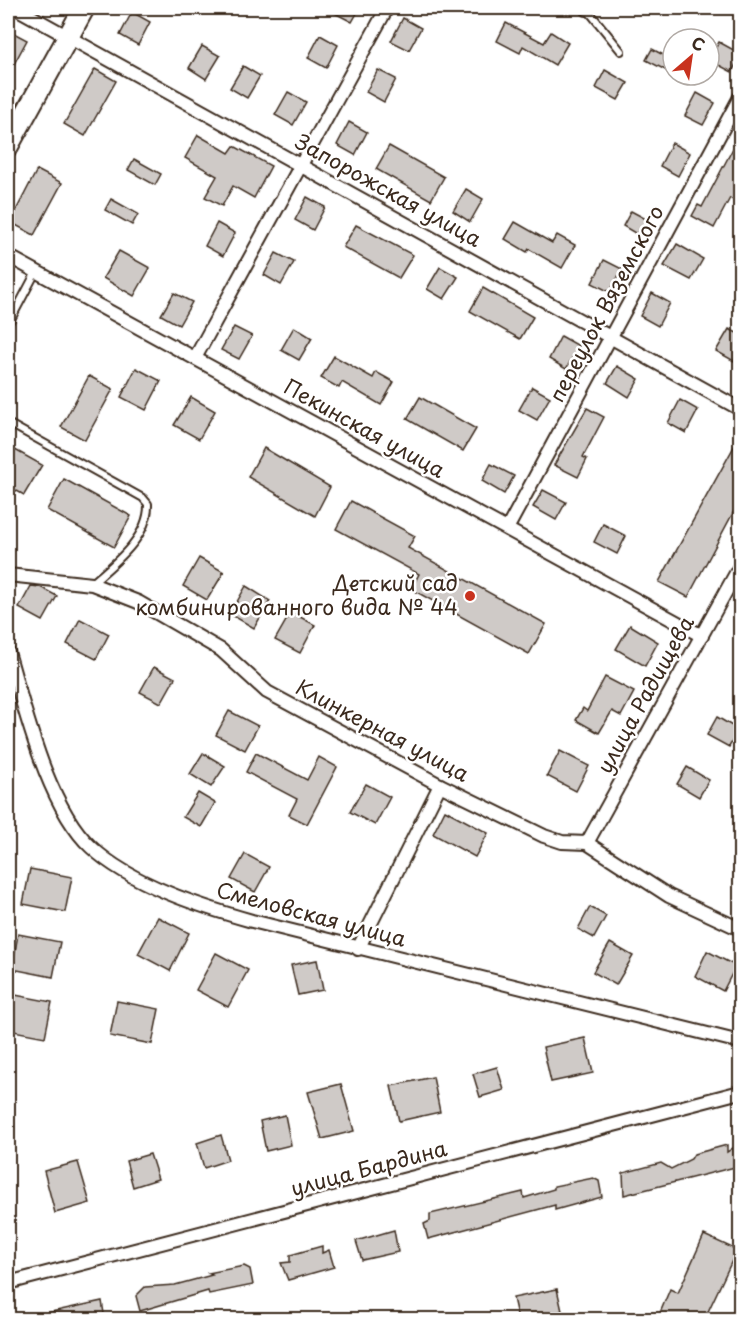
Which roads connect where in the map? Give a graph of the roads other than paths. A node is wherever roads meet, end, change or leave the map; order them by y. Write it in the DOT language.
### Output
graph roads {
  1 [pos="16,8"];
  2 [pos="84,8"];
  3 [pos="387,8"];
  4 [pos="587,8"];
  5 [pos="557,9"];
  6 [pos="68,37"];
  7 [pos="621,51"];
  8 [pos="741,97"];
  9 [pos="8,146"];
  10 [pos="300,165"];
  11 [pos="8,256"];
  12 [pos="36,272"];
  13 [pos="8,325"];
  14 [pos="611,337"];
  15 [pos="195,358"];
  16 [pos="741,409"];
  17 [pos="8,423"];
  18 [pos="507,529"];
  19 [pos="741,566"];
  20 [pos="8,575"];
  21 [pos="92,584"];
  22 [pos="702,636"];
  23 [pos="8,652"];
  24 [pos="440,785"];
  25 [pos="586,843"];
  26 [pos="741,930"];
  27 [pos="358,949"];
  28 [pos="739,1038"];
  29 [pos="741,1092"];
  30 [pos="8,1283"];
  1 -- 6 [label="street, Запорожская улица"];
  2 -- 6 [label="main road"];
  3 -- 10 [label="street"];
  4 -- 5 [label="lane"];
  4 -- 7 [label="lane"];
  6 -- 9 [label="main road"];
  6 -- 10 [label="street, Запорожская улица"];
  8 -- 14 [label="street, переулок Вяземского"];
  10 -- 14 [label="street, Запорожская улица"];
  10 -- 15 [label="street"];
  11 -- 12 [label="street, Пекинская улица"];
  12 -- 13 [label="lane"];
  12 -- 15 [label="street, Пекинская улица"];
  14 -- 16 [label="street, Запорожская улица"];
  14 -- 18 [label="street, переулок Вяземского"];
  15 -- 18 [label="street, Пекинская улица"];
  17 -- 21 [label="lane"];
  18 -- 22 [label="street, Пекинская улица"];
  19 -- 22 [label="street, улица Радищева"];
  20 -- 21 [label="street, Клинкерная улица"];
  21 -- 24 [label="street, Клинкерная улица"];
  22 -- 25 [label="street, улица Радищева"];
  23 -- 27 [label="street, Смеловская улица"];
  24 -- 25 [label="street, Клинкерная улица"];
  24 -- 27 [label="street"];
  25 -- 26 [label="street, Клинкерная улица"];
  27 -- 28 [label="street, Смеловская улица"];
  29 -- 30 [label="street, улица Бардина"];
}
